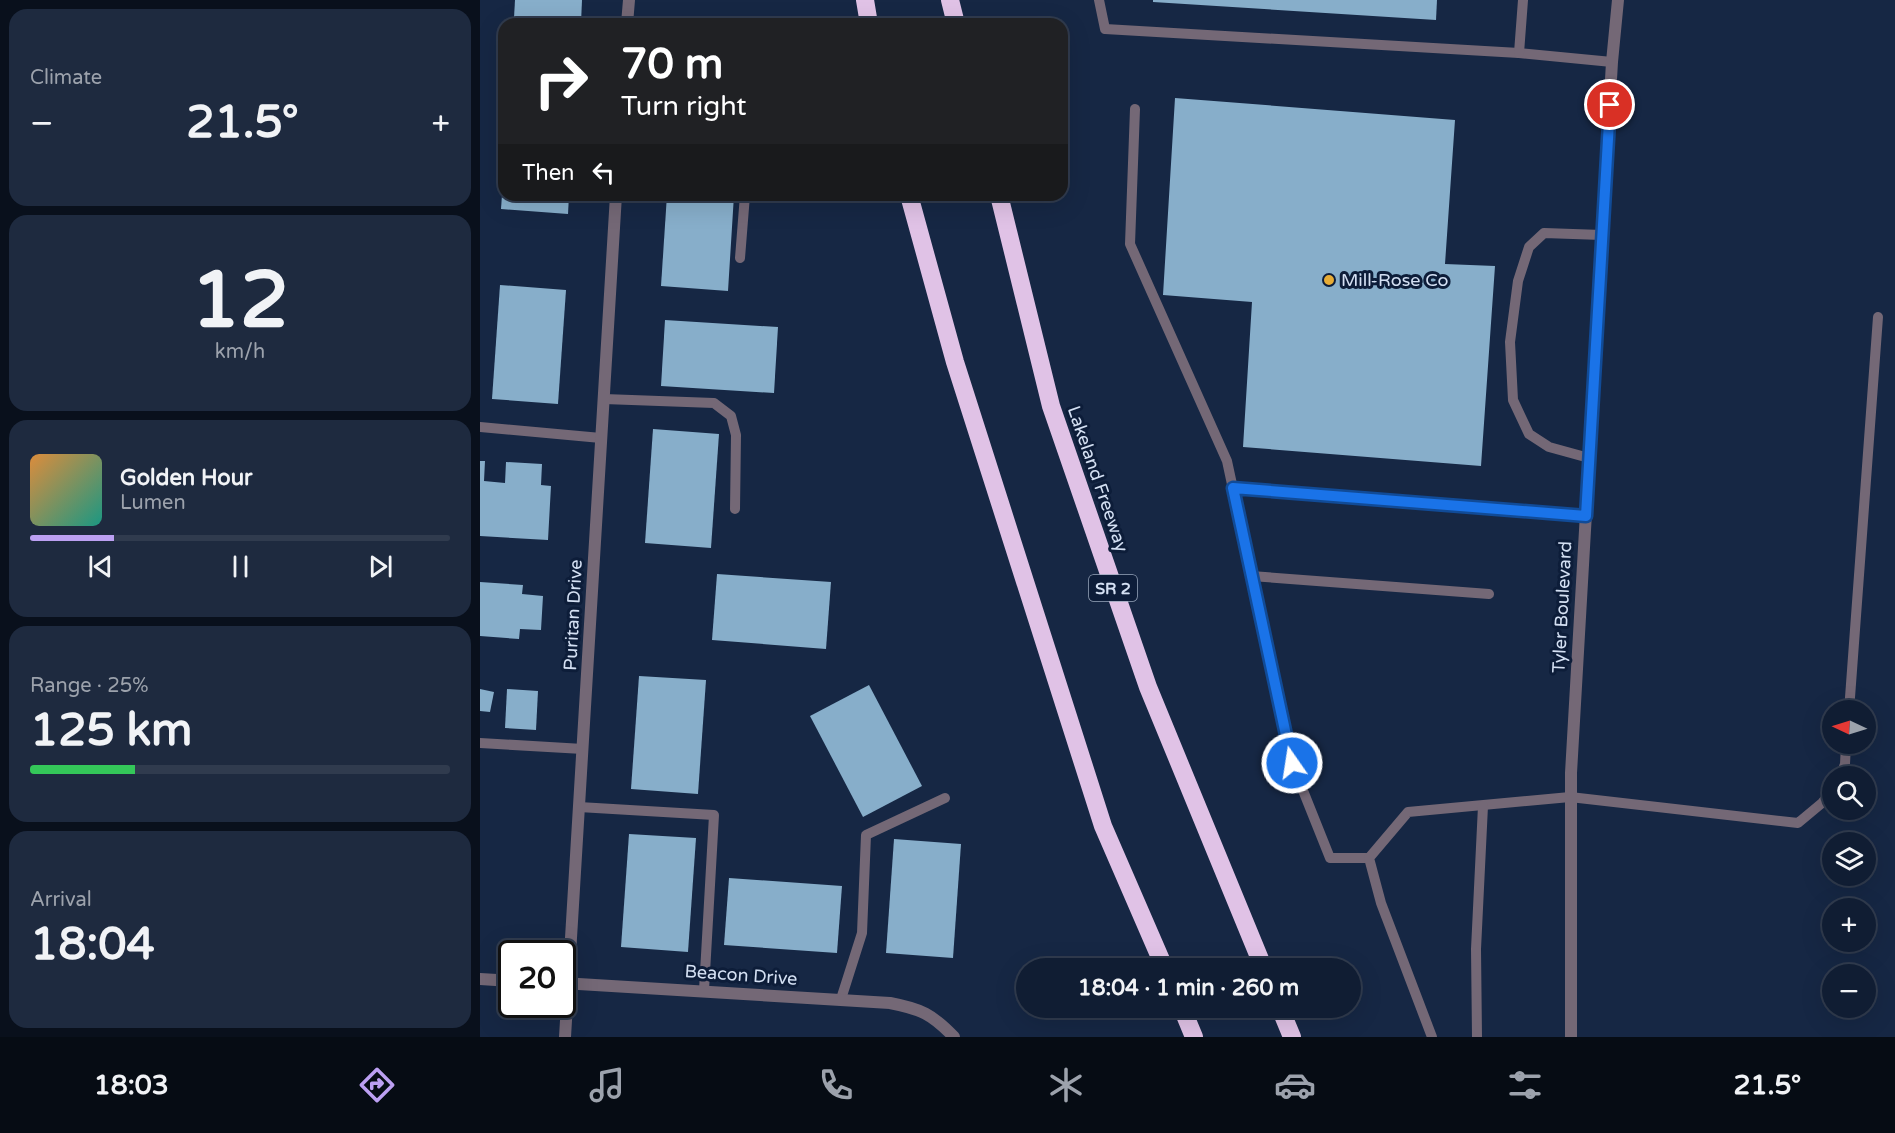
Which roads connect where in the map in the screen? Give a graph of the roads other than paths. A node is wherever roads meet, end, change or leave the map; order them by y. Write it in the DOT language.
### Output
graph roads {
  1 [pos="629,0"];
  2 [pos="865,0"];
  3 [pos="950,0"];
  4 [pos="1099,0"];
  5 [pos="1523,0"];
  6 [pos="1618,0"];
  7 [pos="628,18"];
  8 [pos="868,18"];
  9 [pos="954,18"];
  10 [pos="1519,53"];
  11 [pos="1612,62"];
  12 [pos="1135,109"];
  13 [pos="616,201"];
  14 [pos="745,201"];
  15 [pos="911,201"];
  16 [pos="1000,201"];
  17 [pos="1602,236"];
  18 [pos="740,258"];
  19 [pos="1878,317"];
  20 [pos="604,399"];
  21 [pos="480,427"];
  22 [pos="601,438"];
  23 [pos="1589,458"];
  24 [pos="1233,488"];
  25 [pos="735,508"];
  26 [pos="1586,516"];
  27 [pos="1251,576"];
  28 [pos="1489,594"];
  29 [pos="1850,700"];
  30 [pos="480,743"];
  31 [pos="583,749"];
  32 [pos="945,798"];
  33 [pos="1570,798"];
  34 [pos="1822,803"];
  35 [pos="1483,806"];
  36 [pos="579,807"];
  37 [pos="1369,858"];
  38 [pos="569,940"];
  39 [pos="1160,958"];
  40 [pos="1259,958"];
  41 [pos="480,980"];
  42 [pos="498,981"];
  43 [pos="576,984"];
  44 [pos="704,990"];
  45 [pos="841,999"];
  46 [pos="565,1018"];
  47 [pos="1186,1018"];
  48 [pos="1284,1018"];
  49 [pos="565,1037"];
  50 [pos="954,1037"];
  51 [pos="1194,1037"];
  52 [pos="1292,1037"];
  53 [pos="1432,1037"];
  54 [pos="1477,1037"];
  55 [pos="1571,1037"];
  1 -- 7 [label="street"];
  2 -- 8 [label="highway"];
  3 -- 9 [label="highway"];
  4 -- 10 [label="lane"];
  5 -- 10 [label="lane"];
  6 -- 11 [label="street, Tyler Boulevard"];
  10 -- 11 [label="lane"];
  11 -- 17 [label="street, Tyler Boulevard"];
  12 -- 24 [label="lane"];
  13 -- 20 [label="street, Puritan Drive"];
  14 -- 18 [label="lane"];
  15 -- 39 [label="highway"];
  16 -- 40 [label="highway, Lakeland Freeway / SR 2"];
  17 -- 23 [label="street, Tyler Boulevard"];
  17 -- 23 [label="lane"];
  19 -- 29 [label="lane"];
  20 -- 22 [label="street, Puritan Drive"];
  20 -- 25 [label="lane"];
  21 -- 22 [label="lane"];
  22 -- 31 [label="street, Puritan Drive"];
  23 -- 26 [label="street, Tyler Boulevard"];
  24 -- 26 [label="lane"];
  24 -- 27 [label="lane"];
  26 -- 33 [label="street, Tyler Boulevard"];
  27 -- 28 [label="lane"];
  27 -- 37 [label="lane"];
  30 -- 31 [label="lane"];
  31 -- 36 [label="street, Puritan Drive"];
  32 -- 45 [label="lane"];
  33 -- 34 [label="lane"];
  33 -- 35 [label="lane"];
  33 -- 55 [label="street, Tyler Boulevard"];
  35 -- 37 [label="lane"];
  35 -- 54 [label="lane"];
  36 -- 38 [label="street, Puritan Drive"];
  36 -- 44 [label="lane"];
  37 -- 53 [label="lane"];
  41 -- 42 [label="street"];
  43 -- 44 [label="street, Beacon Drive"];
  44 -- 45 [label="street, Beacon Drive"];
  45 -- 50 [label="street, Beacon Drive"];
  46 -- 49 [label="street, Puritan Drive"];
  47 -- 51 [label="highway"];
  48 -- 52 [label="highway"];
}
